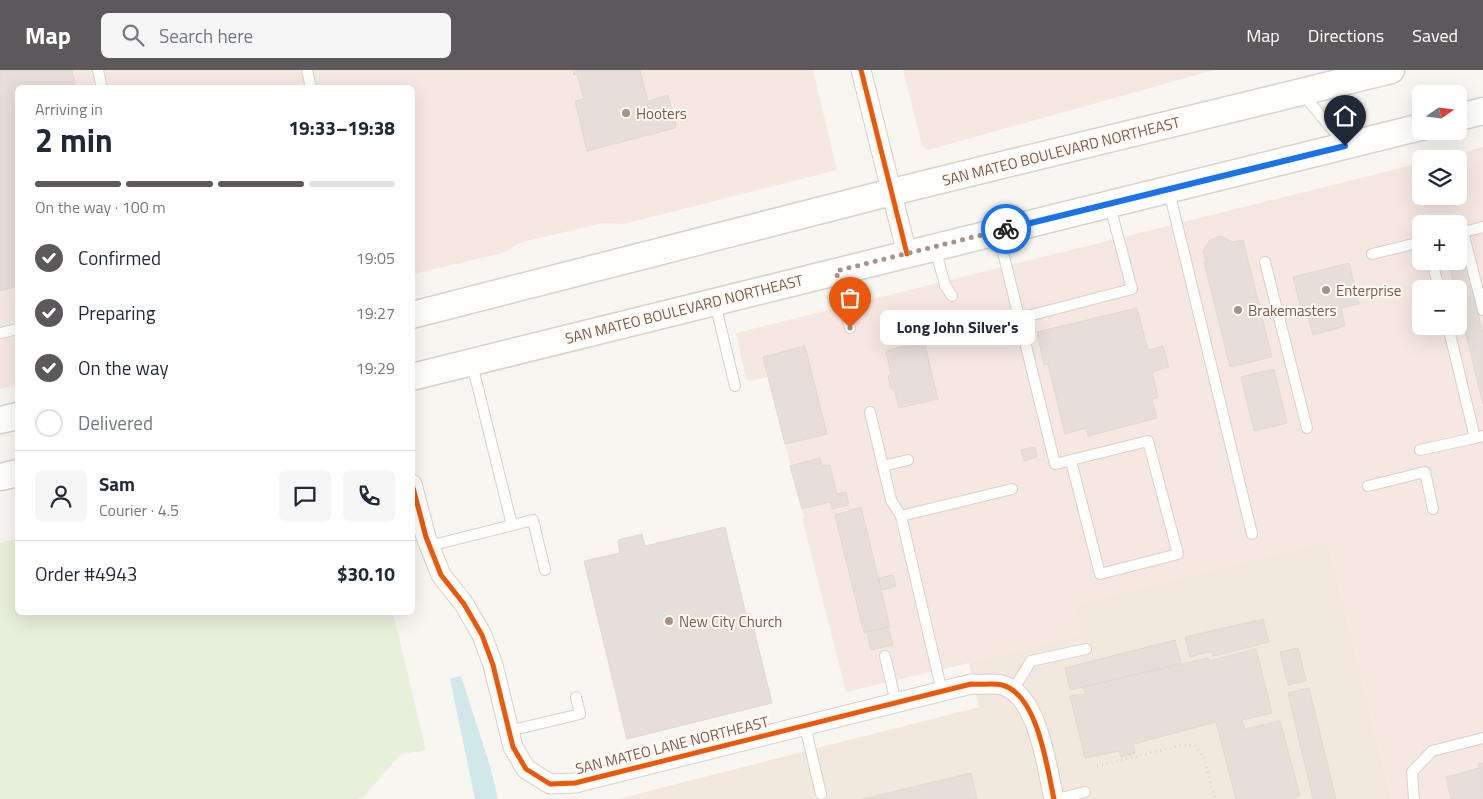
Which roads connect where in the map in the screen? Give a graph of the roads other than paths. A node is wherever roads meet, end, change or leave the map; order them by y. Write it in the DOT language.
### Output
graph roads {
  1 [pos="98,70"];
  2 [pos="307,70"];
  3 [pos="861,70"];
  4 [pos="1391,70"];
  5 [pos="101,85"];
  6 [pos="311,85"];
  7 [pos="1302,92"];
  8 [pos="1483,111"];
  9 [pos="1468,115"];
  10 [pos="1412,129"];
  11 [pos="1345,146"];
  12 [pos="1168,190"];
  13 [pos="892,192"];
  14 [pos="1110,204"];
  15 [pos="1483,228"];
  16 [pos="998,231"];
  17 [pos="1467,232"];
  18 [pos="1412,244"];
  19 [pos="935,246"];
  20 [pos="907,254"];
  21 [pos="1372,254"];
  22 [pos="1467,254"];
  23 [pos="1265,262"];
  24 [pos="836,271"];
  25 [pos="952,296"];
  26 [pos="714,302"];
  27 [pos="1483,310"];
  28 [pos="415,314"];
  29 [pos="1020,318"];
  30 [pos="850,328"];
  31 [pos="15,329"];
  32 [pos="0,333"];
  33 [pos="1451,335"];
  34 [pos="472,362"];
  35 [pos="415,376"];
  36 [pos="736,386"];
  37 [pos="870,412"];
  38 [pos="15,417"];
  39 [pos="0,420"];
  40 [pos="1307,428"];
  41 [pos="1479,437"];
  42 [pos="1420,450"];
  43 [pos="908,460"];
  44 [pos="1071,461"];
  45 [pos="882,466"];
  46 [pos="15,474"];
  47 [pos="0,477"];
  48 [pos="1368,486"];
  49 [pos="1012,489"];
  50 [pos="415,495"];
  51 [pos="1433,509"];
  52 [pos="901,516"];
  53 [pos="512,525"];
  54 [pos="1252,534"];
  55 [pos="429,546"];
  56 [pos="545,570"];
  57 [pos="1086,649"];
  58 [pos="884,656"];
  59 [pos="1013,690"];
  60 [pos="942,692"];
  61 [pos="576,697"];
  62 [pos="896,703"];
  63 [pos="805,726"];
  64 [pos="509,731"];
  65 [pos="1483,738"];
  66 [pos="1085,792"];
  67 [pos="821,794"];
  68 [pos="1056,799"];
  69 [pos="1414,799"];
  1 -- 5 [label="lane"];
  2 -- 6 [label="lane"];
  3 -- 13 [label="street"];
  4 -- 7 [label="main road, SAN MATEO BOULEVARD NORTHEAST"];
  7 -- 11 [label="lane"];
  7 -- 13 [label="main road, SAN MATEO BOULEVARD NORTHEAST"];
  8 -- 9 [label="main road"];
  10 -- 11 [label="main road, SAN MATEO BOULEVARD NORTHEAST"];
  11 -- 12 [label="main road, SAN MATEO BOULEVARD NORTHEAST"];
  12 -- 14 [label="main road, SAN MATEO BOULEVARD NORTHEAST"];
  12 -- 54 [label="lane"];
  13 -- 20 [label="street"];
  13 -- 28 [label="main road, SAN MATEO BOULEVARD NORTHEAST"];
  14 -- 16 [label="main road, SAN MATEO BOULEVARD NORTHEAST"];
  14 -- 29 [label="lane"];
  15 -- 17 [label="lane"];
  16 -- 19 [label="main road, SAN MATEO BOULEVARD NORTHEAST"];
  16 -- 29 [label="lane"];
  18 -- 21 [label="lane"];
  19 -- 20 [label="main road, SAN MATEO BOULEVARD NORTHEAST"];
  19 -- 25 [label="lane"];
  20 -- 24 [label="main road, SAN MATEO BOULEVARD NORTHEAST"];
  22 -- 27 [label="lane"];
  23 -- 40 [label="lane"];
  24 -- 26 [label="main road, SAN MATEO BOULEVARD NORTHEAST"];
  24 -- 30 [label="lane"];
  26 -- 34 [label="main road, SAN MATEO BOULEVARD NORTHEAST"];
  26 -- 36 [label="lane"];
  29 -- 44 [label="lane"];
  31 -- 32 [label="lane"];
  33 -- 41 [label="lane"];
  34 -- 35 [label="main road, SAN MATEO BOULEVARD NORTHEAST"];
  34 -- 53 [label="lane"];
  37 -- 45 [label="lane"];
  38 -- 39 [label="main road"];
  41 -- 42 [label="lane"];
  43 -- 45 [label="lane"];
  44 -- 44 [label="lane"];
  45 -- 52 [label="lane"];
  46 -- 47 [label="main road"];
  48 -- 51 [label="lane"];
  49 -- 52 [label="lane"];
  50 -- 55 [label="street, SAN MATEO LANE NORTHEAST"];
  52 -- 60 [label="lane"];
  53 -- 55 [label="lane"];
  53 -- 56 [label="lane"];
  55 -- 64 [label="street, SAN MATEO LANE NORTHEAST"];
  57 -- 59 [label="lane"];
  58 -- 62 [label="lane"];
  59 -- 60 [label="street, SAN MATEO LANE NORTHEAST"];
  59 -- 68 [label="street"];
  60 -- 62 [label="street, SAN MATEO LANE NORTHEAST"];
  61 -- 64 [label="lane"];
  62 -- 63 [label="street, SAN MATEO LANE NORTHEAST"];
  63 -- 64 [label="street, SAN MATEO LANE NORTHEAST"];
  63 -- 67 [label="lane"];
  65 -- 69 [label="lane"];
  66 -- 68 [label="lane"];
}
